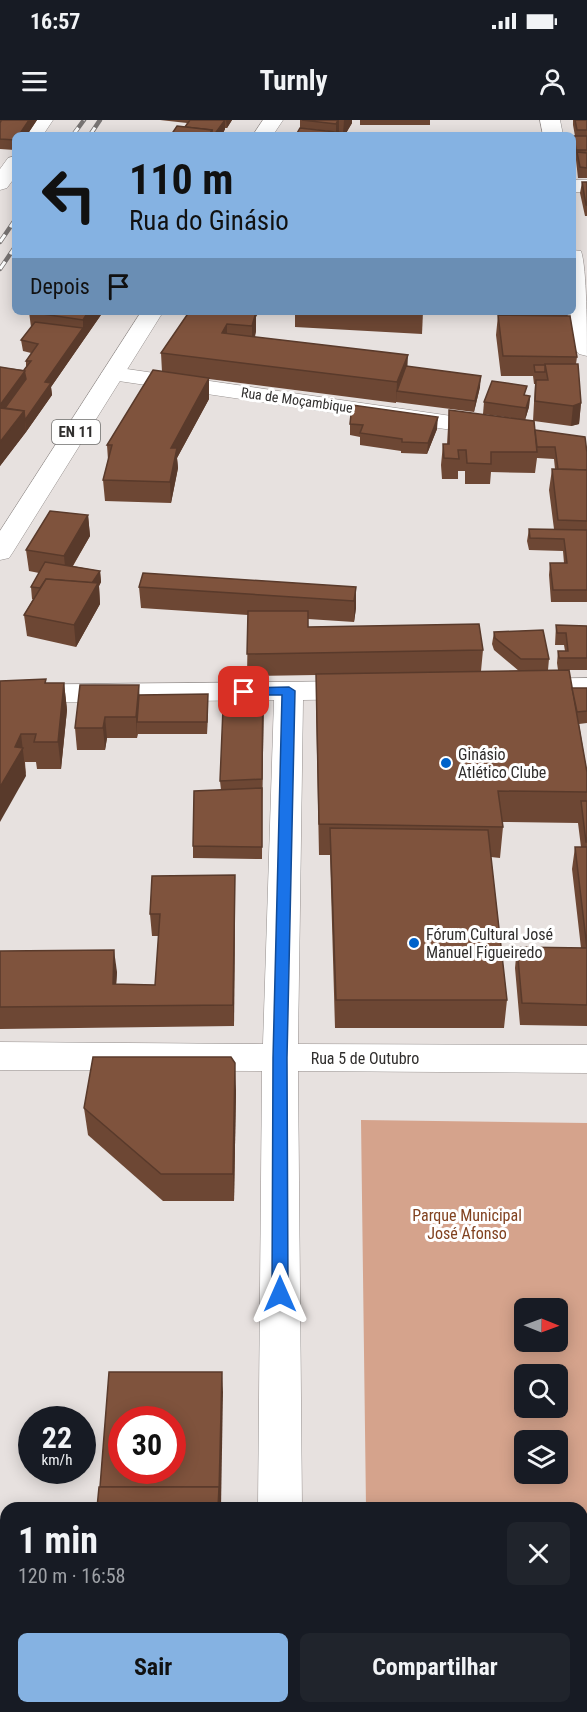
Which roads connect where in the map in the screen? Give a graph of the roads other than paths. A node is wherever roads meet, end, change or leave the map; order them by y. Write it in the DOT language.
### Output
graph roads {
  1 [pos="12,166"];
  2 [pos="0,184"];
  3 [pos="576,276"];
  4 [pos="151,315"];
  5 [pos="587,349"];
  6 [pos="113,374"];
  7 [pos="516,432"];
  8 [pos="0,552"];
  9 [pos="587,687"];
  10 [pos="503,688"];
  11 [pos="384,690"];
  12 [pos="289,691"];
  13 [pos="0,694"];
  14 [pos="0,1056"];
  15 [pos="280,1058"];
  16 [pos="587,1059"];
  17 [pos="280,1502"];
  1 -- 2 [label="street"];
  3 -- 5 [label="street"];
  4 -- 6 [label="street, EN 11"];
  6 -- 7 [label="street, Rua de Moçambique"];
  6 -- 8 [label="street, EN 11"];
  9 -- 10 [label="street"];
  11 -- 12 [label="street"];
  12 -- 13 [label="street"];
  12 -- 15 [label="street"];
  14 -- 15 [label="street, Rua 5 de Outubro"];
  15 -- 16 [label="street, Rua 5 de Outubro"];
  15 -- 17 [label="street"];
}
